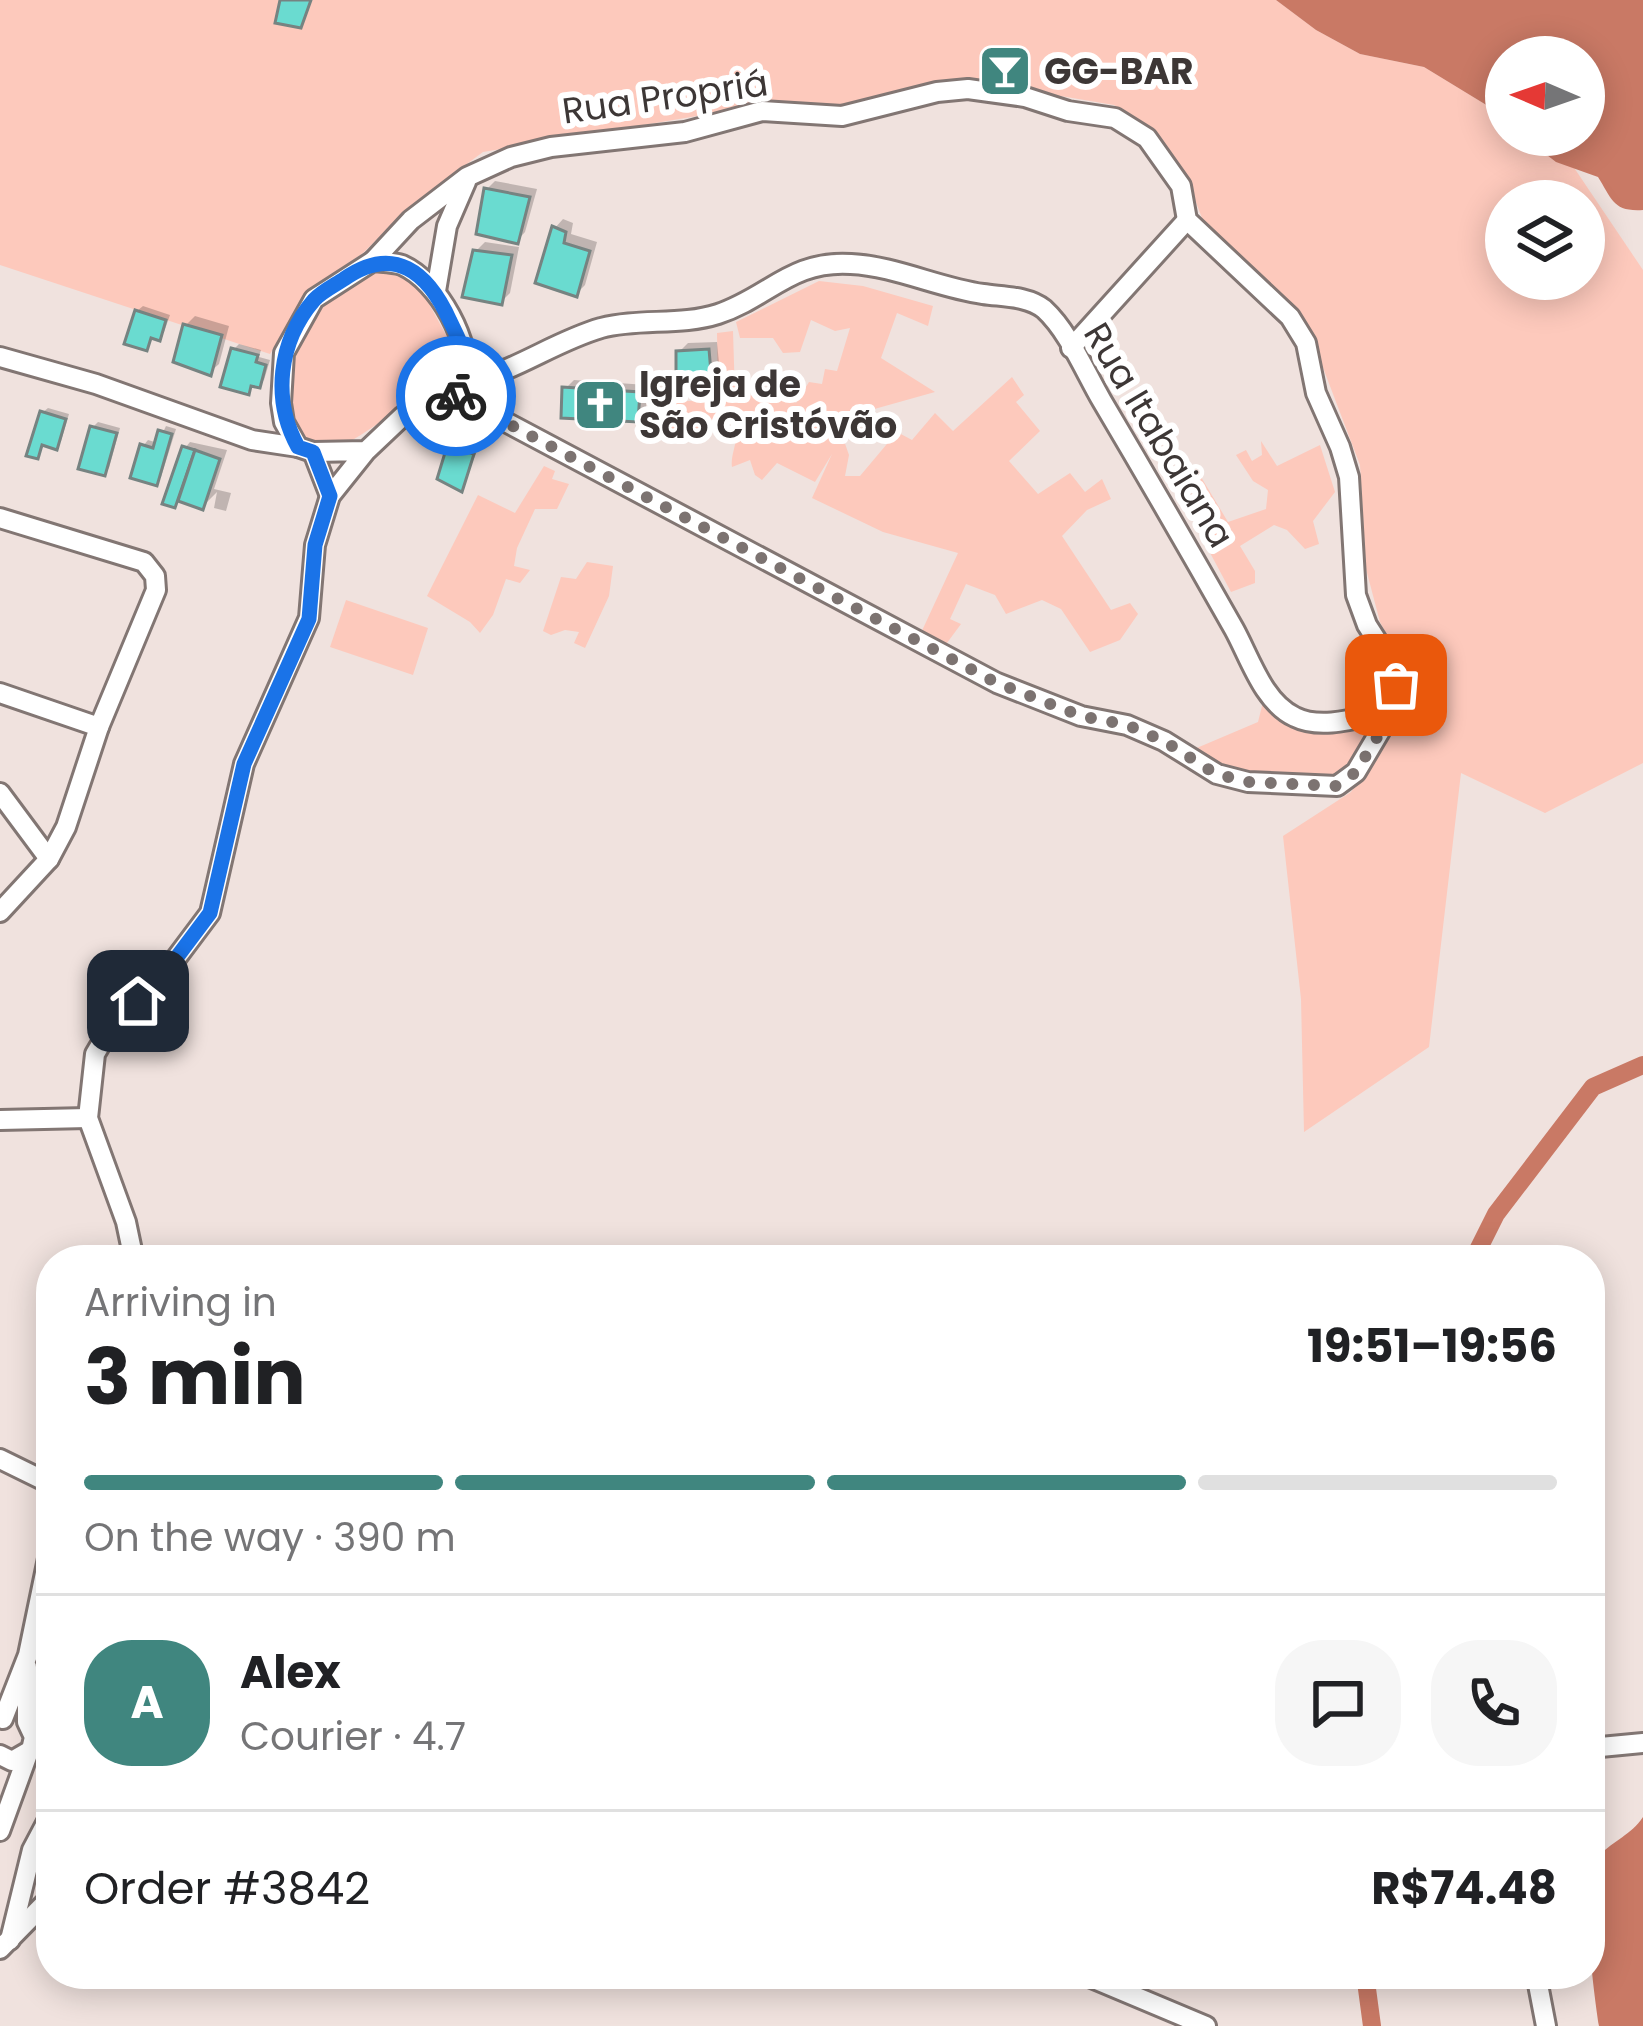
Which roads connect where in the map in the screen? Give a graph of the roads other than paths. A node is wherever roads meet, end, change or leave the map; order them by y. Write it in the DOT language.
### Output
graph roads {
  1 [pos="467,177"];
  2 [pos="1187,220"];
  3 [pos="373,261"];
  4 [pos="436,291"];
  5 [pos="1071,349"];
  6 [pos="0,357"];
  7 [pos="460,388"];
  8 [pos="281,403"];
  9 [pos="252,440"];
  10 [pos="305,450"];
  11 [pos="366,451"];
  12 [pos="330,496"];
  13 [pos="0,518"];
  14 [pos="0,693"];
  15 [pos="1393,711"];
  16 [pos="99,727"];
  17 [pos="0,793"];
  18 [pos="49,860"];
  19 [pos="0,912"];
  20 [pos="88,1118"];
  21 [pos="0,1120"];
  22 [pos="131,1245"];
  23 [pos="0,1459"];
  24 [pos="36,1479"];
  25 [pos="36,1616"];
  26 [pos="28,1655"];
  27 [pos="1,1720"];
  28 [pos="28,1723"];
  29 [pos="36,1725"];
  30 [pos="1643,1743"];
  31 [pos="36,1746"];
  32 [pos="1605,1747"];
  33 [pos="36,1750"];
  34 [pos="36,1752"];
  35 [pos="0,1755"];
  36 [pos="0,1775"];
  37 [pos="6,1810"];
  38 [pos="0,1831"];
  39 [pos="36,1842"];
  40 [pos="36,1912"];
  41 [pos="5,1944"];
  42 [pos="1118,1989"];
  43 [pos="1539,1989"];
  44 [pos="1206,2026"];
  45 [pos="1546,2026"];
  1 -- 2 [label="street, Rua Propriá"];
  1 -- 3 [label="street, Rua Propriá"];
  1 -- 4 [label="street"];
  2 -- 5 [label="street"];
  2 -- 15 [label="street, Rua Propriá"];
  3 -- 4 [label="street"];
  3 -- 8 [label="street"];
  4 -- 7 [label="street"];
  5 -- 7 [label="street, Rua Itabaiana"];
  5 -- 15 [label="street, Rua Itabaiana"];
  6 -- 9 [label="street"];
  7 -- 11 [label="street"];
  7 -- 15 [label="street"];
  8 -- 9 [label="street"];
  8 -- 10 [label="street"];
  9 -- 10 [label="street"];
  10 -- 11 [label="street"];
  10 -- 12 [label="street"];
  11 -- 12 [label="street"];
  12 -- 20 [label="street"];
  13 -- 16 [label="street"];
  14 -- 16 [label="street"];
  16 -- 18 [label="street"];
  17 -- 18 [label="street"];
  18 -- 19 [label="street"];
  20 -- 21 [label="street"];
  20 -- 22 [label="street"];
  23 -- 24 [label="street"];
  25 -- 26 [label="street"];
  26 -- 27 [label="street"];
  26 -- 28 [label="street"];
  27 -- 28 [label="street"];
  28 -- 29 [label="street"];
  28 -- 31 [label="street"];
  30 -- 32 [label="street"];
  33 -- 35 [label="street"];
  34 -- 37 [label="street"];
  36 -- 37 [label="street"];
  37 -- 38 [label="street"];
  39 -- 41 [label="street"];
  40 -- 41 [label="street"];
  42 -- 44 [label="street"];
  43 -- 45 [label="street"];
}
